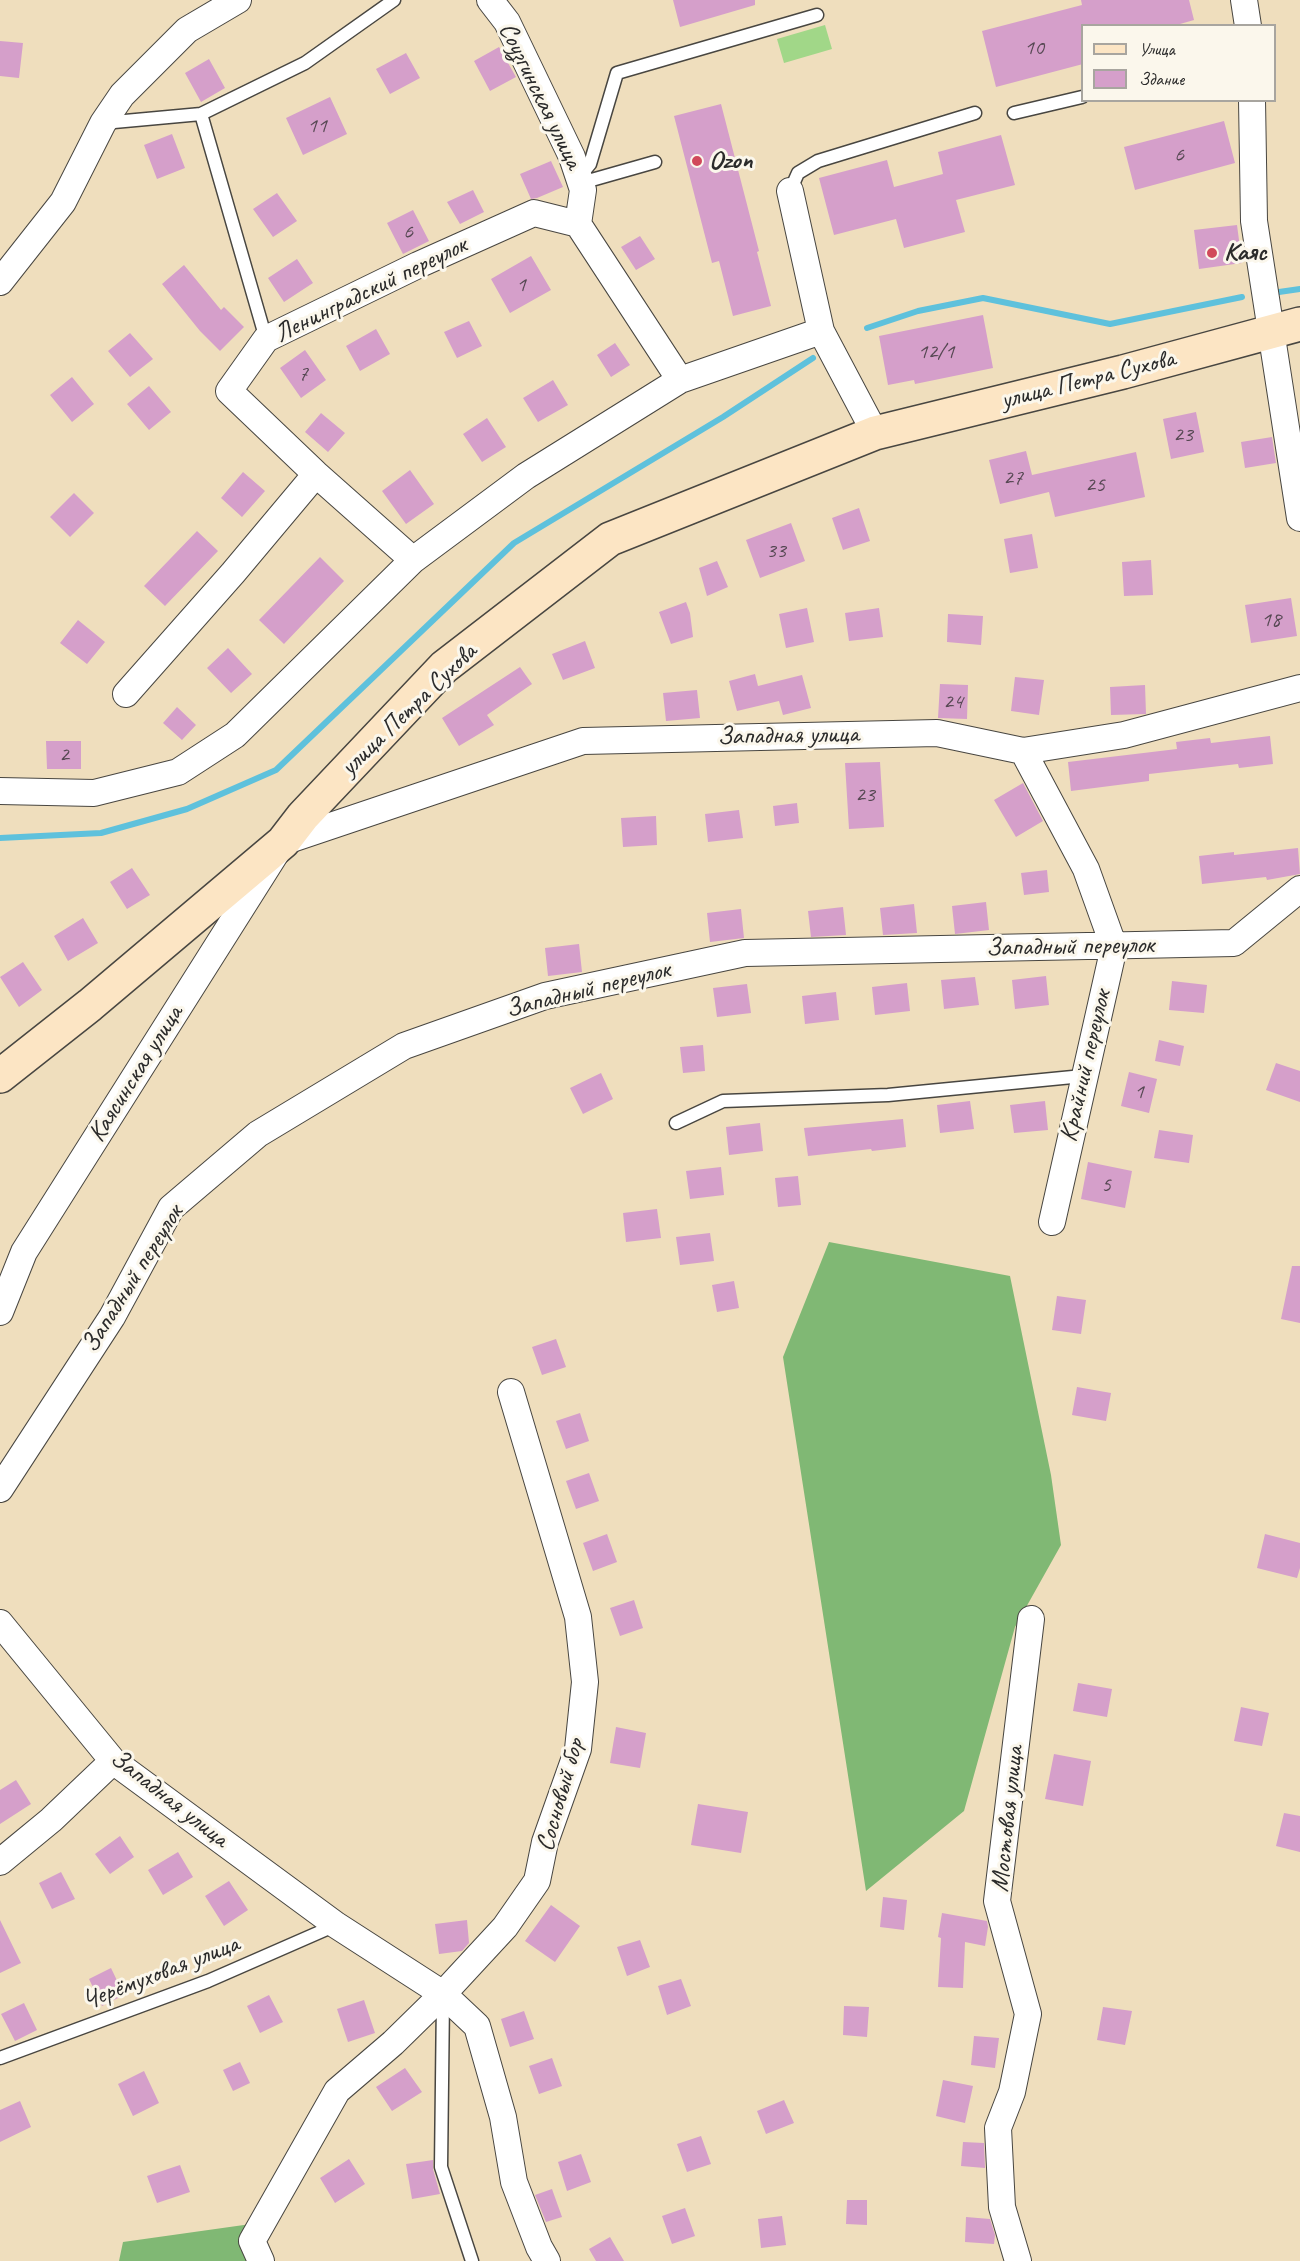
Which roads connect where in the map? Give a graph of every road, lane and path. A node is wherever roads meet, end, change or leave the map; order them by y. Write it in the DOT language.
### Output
graph roads {
  1 [pos="238,0"];
  2 [pos="394,0"];
  3 [pos="490,0"];
  4 [pos="1244,0"];
  5 [pos="817,15"];
  6 [pos="1248,24"];
  7 [pos="1081,97"];
  8 [pos="1252,102"];
  9 [pos="975,113"];
  10 [pos="201,114"];
  11 [pos="1014,114"];
  12 [pos="103,123"];
  13 [pos="655,162"];
  14 [pos="580,180"];
  15 [pos="790,191"];
  16 [pos="578,224"];
  17 [pos="0,282"];
  18 [pos="1285,328"];
  19 [pos="821,332"];
  20 [pos="266,339"];
  21 [pos="680,380"];
  22 [pos="875,433"];
  23 [pos="316,474"];
  24 [pos="1300,518"];
  25 [pos="413,560"];
  26 [pos="1300,688"];
  27 [pos="126,694"];
  28 [pos="1023,751"];
  29 [pos="0,791"];
  30 [pos="283,842"];
  31 [pos="1300,889"];
  32 [pos="1114,946"];
  33 [pos="0,1076"];
  34 [pos="1083,1076"];
  35 [pos="676,1123"];
  36 [pos="1052,1222"];
  37 [pos="0,1312"];
  38 [pos="511,1392"];
  39 [pos="0,1489"];
  40 [pos="1031,1619"];
  41 [pos="0,1623"];
  42 [pos="113,1761"];
  43 [pos="0,1862"];
  44 [pos="336,1925"];
  45 [pos="443,1994"];
  46 [pos="0,2058"];
  47 [pos="261,2261"];
  48 [pos="472,2261"];
  49 [pos="547,2261"];
  50 [pos="1018,2261"];
  1 -- 12 [label="street"];
  2 -- 10 [label="lane"];
  3 -- 14 [label="street, Соузгинская улица"];
  4 -- 6 [label="street"];
  5 -- 14 [label="lane"];
  7 -- 11 [label="lane"];
  8 -- 18 [label="street"];
  9 -- 15 [label="lane"];
  10 -- 12 [label="lane"];
  10 -- 20 [label="lane"];
  12 -- 17 [label="street"];
  13 -- 14 [label="lane"];
  14 -- 16 [label="street, Соузгинская улица"];
  15 -- 19 [label="street"];
  16 -- 20 [label="street, Ленинградский переулок"];
  16 -- 21 [label="street"];
  18 -- 22 [label="street, улица Петра Сухова"];
  18 -- 24 [label="street"];
  19 -- 21 [label="street"];
  19 -- 22 [label="street"];
  20 -- 23 [label="street, Ленинградский переулок"];
  21 -- 25 [label="street"];
  22 -- 30 [label="street, улица Петра Сухова"];
  23 -- 25 [label="street, Ленинградский переулок"];
  23 -- 27 [label="street"];
  25 -- 29 [label="street"];
  26 -- 28 [label="street, Западная улица"];
  28 -- 30 [label="street, Западная улица"];
  28 -- 32 [label="street"];
  30 -- 33 [label="street, улица Петра Сухова"];
  30 -- 37 [label="street, Каясинская улица"];
  31 -- 32 [label="street, Западный переулок"];
  32 -- 34 [label="street, Крайний переулок"];
  32 -- 39 [label="street, Западный переулок"];
  34 -- 35 [label="lane"];
  34 -- 36 [label="street, Крайний переулок"];
  38 -- 45 [label="street, Сосновый бор"];
  40 -- 50 [label="street, Мостовая улица"];
  41 -- 42 [label="street, Западная улица"];
  42 -- 43 [label="street"];
  42 -- 44 [label="street, Западная улица"];
  44 -- 45 [label="street"];
  44 -- 46 [label="lane, Черёмуховая улица"];
  45 -- 47 [label="street, Сосновый бор"];
  45 -- 48 [label="lane"];
  45 -- 49 [label="street"];
}
